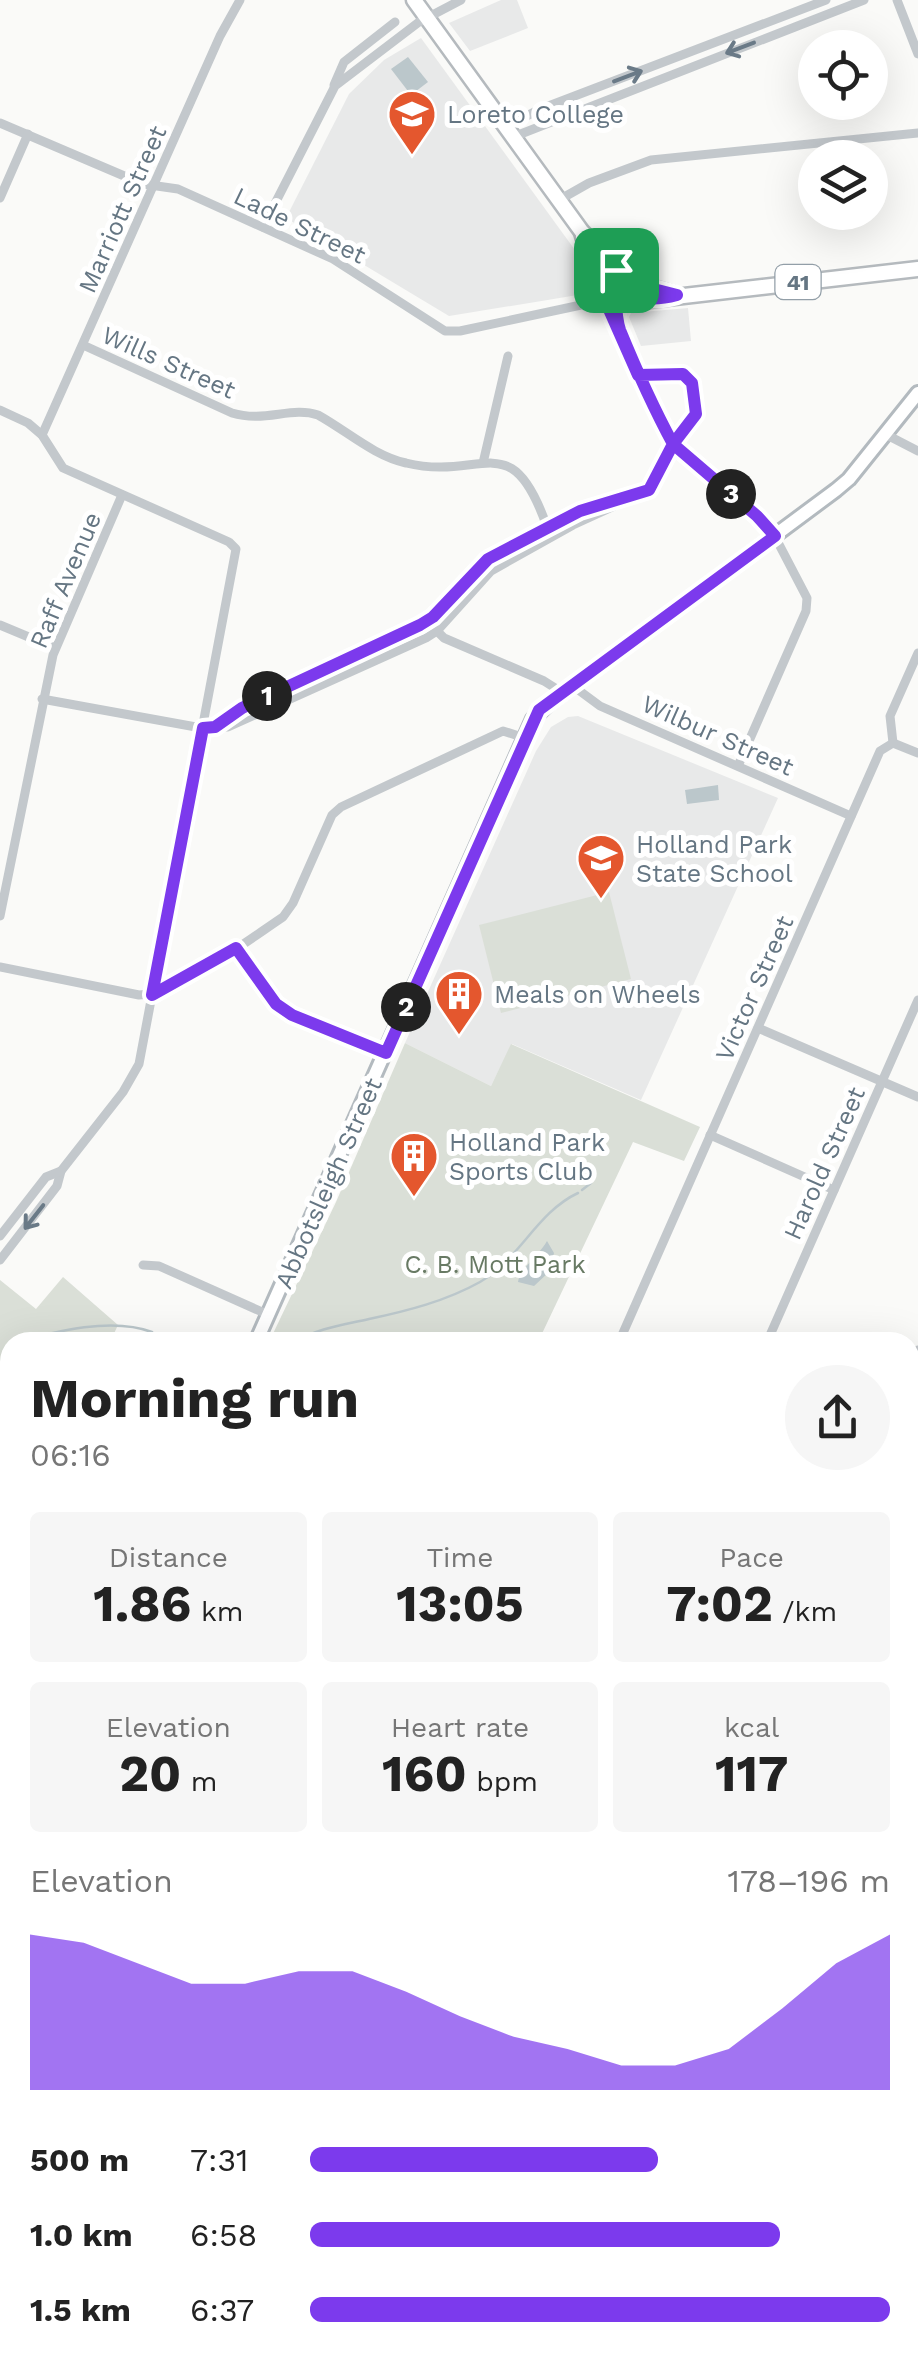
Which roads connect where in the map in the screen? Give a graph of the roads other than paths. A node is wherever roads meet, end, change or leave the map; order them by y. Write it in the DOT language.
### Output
graph roads {
  1 [pos="240,0"];
  2 [pos="414,0"];
  3 [pos="461,0"];
  4 [pos="826,0"];
  5 [pos="864,0"];
  6 [pos="897,0"];
  7 [pos="787,15"];
  8 [pos="427,18"];
  9 [pos="395,22"];
  10 [pos="792,28"];
  11 [pos="918,54"];
  12 [pos="331,92"];
  13 [pos="0,123"];
  14 [pos="510,132"];
  15 [pos="918,132"];
  16 [pos="28,134"];
  17 [pos="154,186"];
  18 [pos="0,198"];
  19 [pos="559,200"];
  20 [pos="264,227"];
  21 [pos="582,232"];
  22 [pos="918,269"];
  23 [pos="616,270"];
  24 [pos="677,295"];
  25 [pos="611,298"];
  26 [pos="83,345"];
  27 [pos="508,356"];
  28 [pos="638,375"];
  29 [pos="918,392"];
  30 [pos="0,410"];
  31 [pos="885,434"];
  32 [pos="42,435"];
  33 [pos="673,444"];
  34 [pos="918,451"];
  35 [pos="483,463"];
  36 [pos="122,495"];
  37 [pos="622,501"];
  38 [pos="548,527"];
  39 [pos="775,536"];
  40 [pos="0,625"];
  41 [pos="437,631"];
  42 [pos="55,648"];
  43 [pos="918,653"];
  44 [pos="568,689"];
  45 [pos="42,699"];
  46 [pos="215,727"];
  47 [pos="203,728"];
  48 [pos="524,738"];
  49 [pos="893,743"];
  50 [pos="918,753"];
  51 [pos="738,766"];
  52 [pos="851,816"];
  53 [pos="0,916"];
  54 [pos="236,948"];
  55 [pos="0,967"];
  56 [pos="152,995"];
  57 [pos="918,1000"];
  58 [pos="758,1028"];
  59 [pos="386,1053"];
  60 [pos="882,1081"];
  61 [pos="918,1098"];
  62 [pos="710,1135"];
  63 [pos="61,1170"];
  64 [pos="834,1190"];
  65 [pos="0,1236"];
  66 [pos="0,1260"];
  67 [pos="143,1265"];
  68 [pos="269,1315"];
  69 [pos="261,1332"];
  70 [pos="622,1332"];
  71 [pos="771,1332"];
  1 -- 17 [label="street, Marriott Street"];
  2 -- 8 [label="main road, 41"];
  3 -- 8 [label="street"];
  4 -- 7 [label="street"];
  5 -- 10 [label="street"];
  6 -- 11 [label="street"];
  7 -- 10 [label="street"];
  14 -- 7 [label="street, one-way"];
  8 -- 12 [label="street"];
  8 -- 14 [label="main road, 41"];
  9 -- 12 [label="street"];
  10 -- 14 [label="street, one-way"];
  12 -- 20 [label="street"];
  13 -- 16 [label="street, Lade Street"];
  14 -- 19 [label="main road, 41"];
  15 -- 19 [label="street"];
  16 -- 17 [label="street, Lade Street"];
  16 -- 18 [label="street"];
  17 -- 20 [label="street, Lade Street"];
  17 -- 26 [label="street, Marriott Street"];
  19 -- 21 [label="main road, 41"];
  20 -- 25 [label="street, Lade Street"];
  21 -- 23 [label="main road, 41"];
  21 -- 25 [label="main road, 41"];
  22 -- 24 [label="main road, 41"];
  23 -- 24 [label="main road, 41"];
  23 -- 25 [label="street"];
  24 -- 25 [label="main road, 41"];
  25 -- 28 [label="street"];
  26 -- 32 [label="street, Marriott Street"];
  26 -- 35 [label="street, Wills Street"];
  27 -- 35 [label="street"];
  28 -- 33 [label="street"];
  28 -- 33 [label="street"];
  29 -- 31 [label="street, Abbotsleigh Street"];
  30 -- 32 [label="street"];
  31 -- 34 [label="street"];
  31 -- 39 [label="street, Abbotsleigh Street"];
  32 -- 36 [label="street"];
  33 -- 37 [label="street"];
  33 -- 39 [label="street"];
  35 -- 38 [label="street, Wills Street"];
  36 -- 42 [label="street, Raff Avenue"];
  36 -- 47 [label="street"];
  37 -- 38 [label="street"];
  37 -- 41 [label="street"];
  38 -- 46 [label="street"];
  39 -- 44 [label="street, Abbotsleigh Street"];
  39 -- 51 [label="street"];
  40 -- 42 [label="street"];
  41 -- 44 [label="street, Wilbur Street"];
  41 -- 46 [label="street"];
  42 -- 45 [label="street, Raff Avenue"];
  43 -- 49 [label="street, Victor Street"];
  44 -- 48 [label="street, Abbotsleigh Street"];
  44 -- 51 [label="street, Wilbur Street"];
  45 -- 47 [label="street"];
  45 -- 53 [label="street, Raff Avenue"];
  46 -- 47 [label="street"];
  47 -- 56 [label="street"];
  48 -- 54 [label="street"];
  48 -- 59 [label="street, Abbotsleigh Street"];
  49 -- 50 [label="street"];
  49 -- 52 [label="street, Victor Street"];
  51 -- 52 [label="street, Wilbur Street"];
  52 -- 58 [label="street, Victor Street"];
  54 -- 56 [label="street"];
  54 -- 59 [label="street"];
  55 -- 56 [label="street"];
  56 -- 63 [label="street"];
  57 -- 60 [label="street, Harold Street"];
  58 -- 60 [label="street"];
  58 -- 62 [label="street, Victor Street"];
  59 -- 68 [label="street, Abbotsleigh Street"];
  60 -- 61 [label="street"];
  60 -- 64 [label="street, Harold Street"];
  62 -- 64 [label="street"];
  62 -- 70 [label="street, Victor Street"];
  63 -- 65 [label="street"];
  63 -- 66 [label="street, one-way"];
  64 -- 71 [label="street, Harold Street"];
  67 -- 68 [label="street"];
  68 -- 69 [label="street, Abbotsleigh Street"];
}
